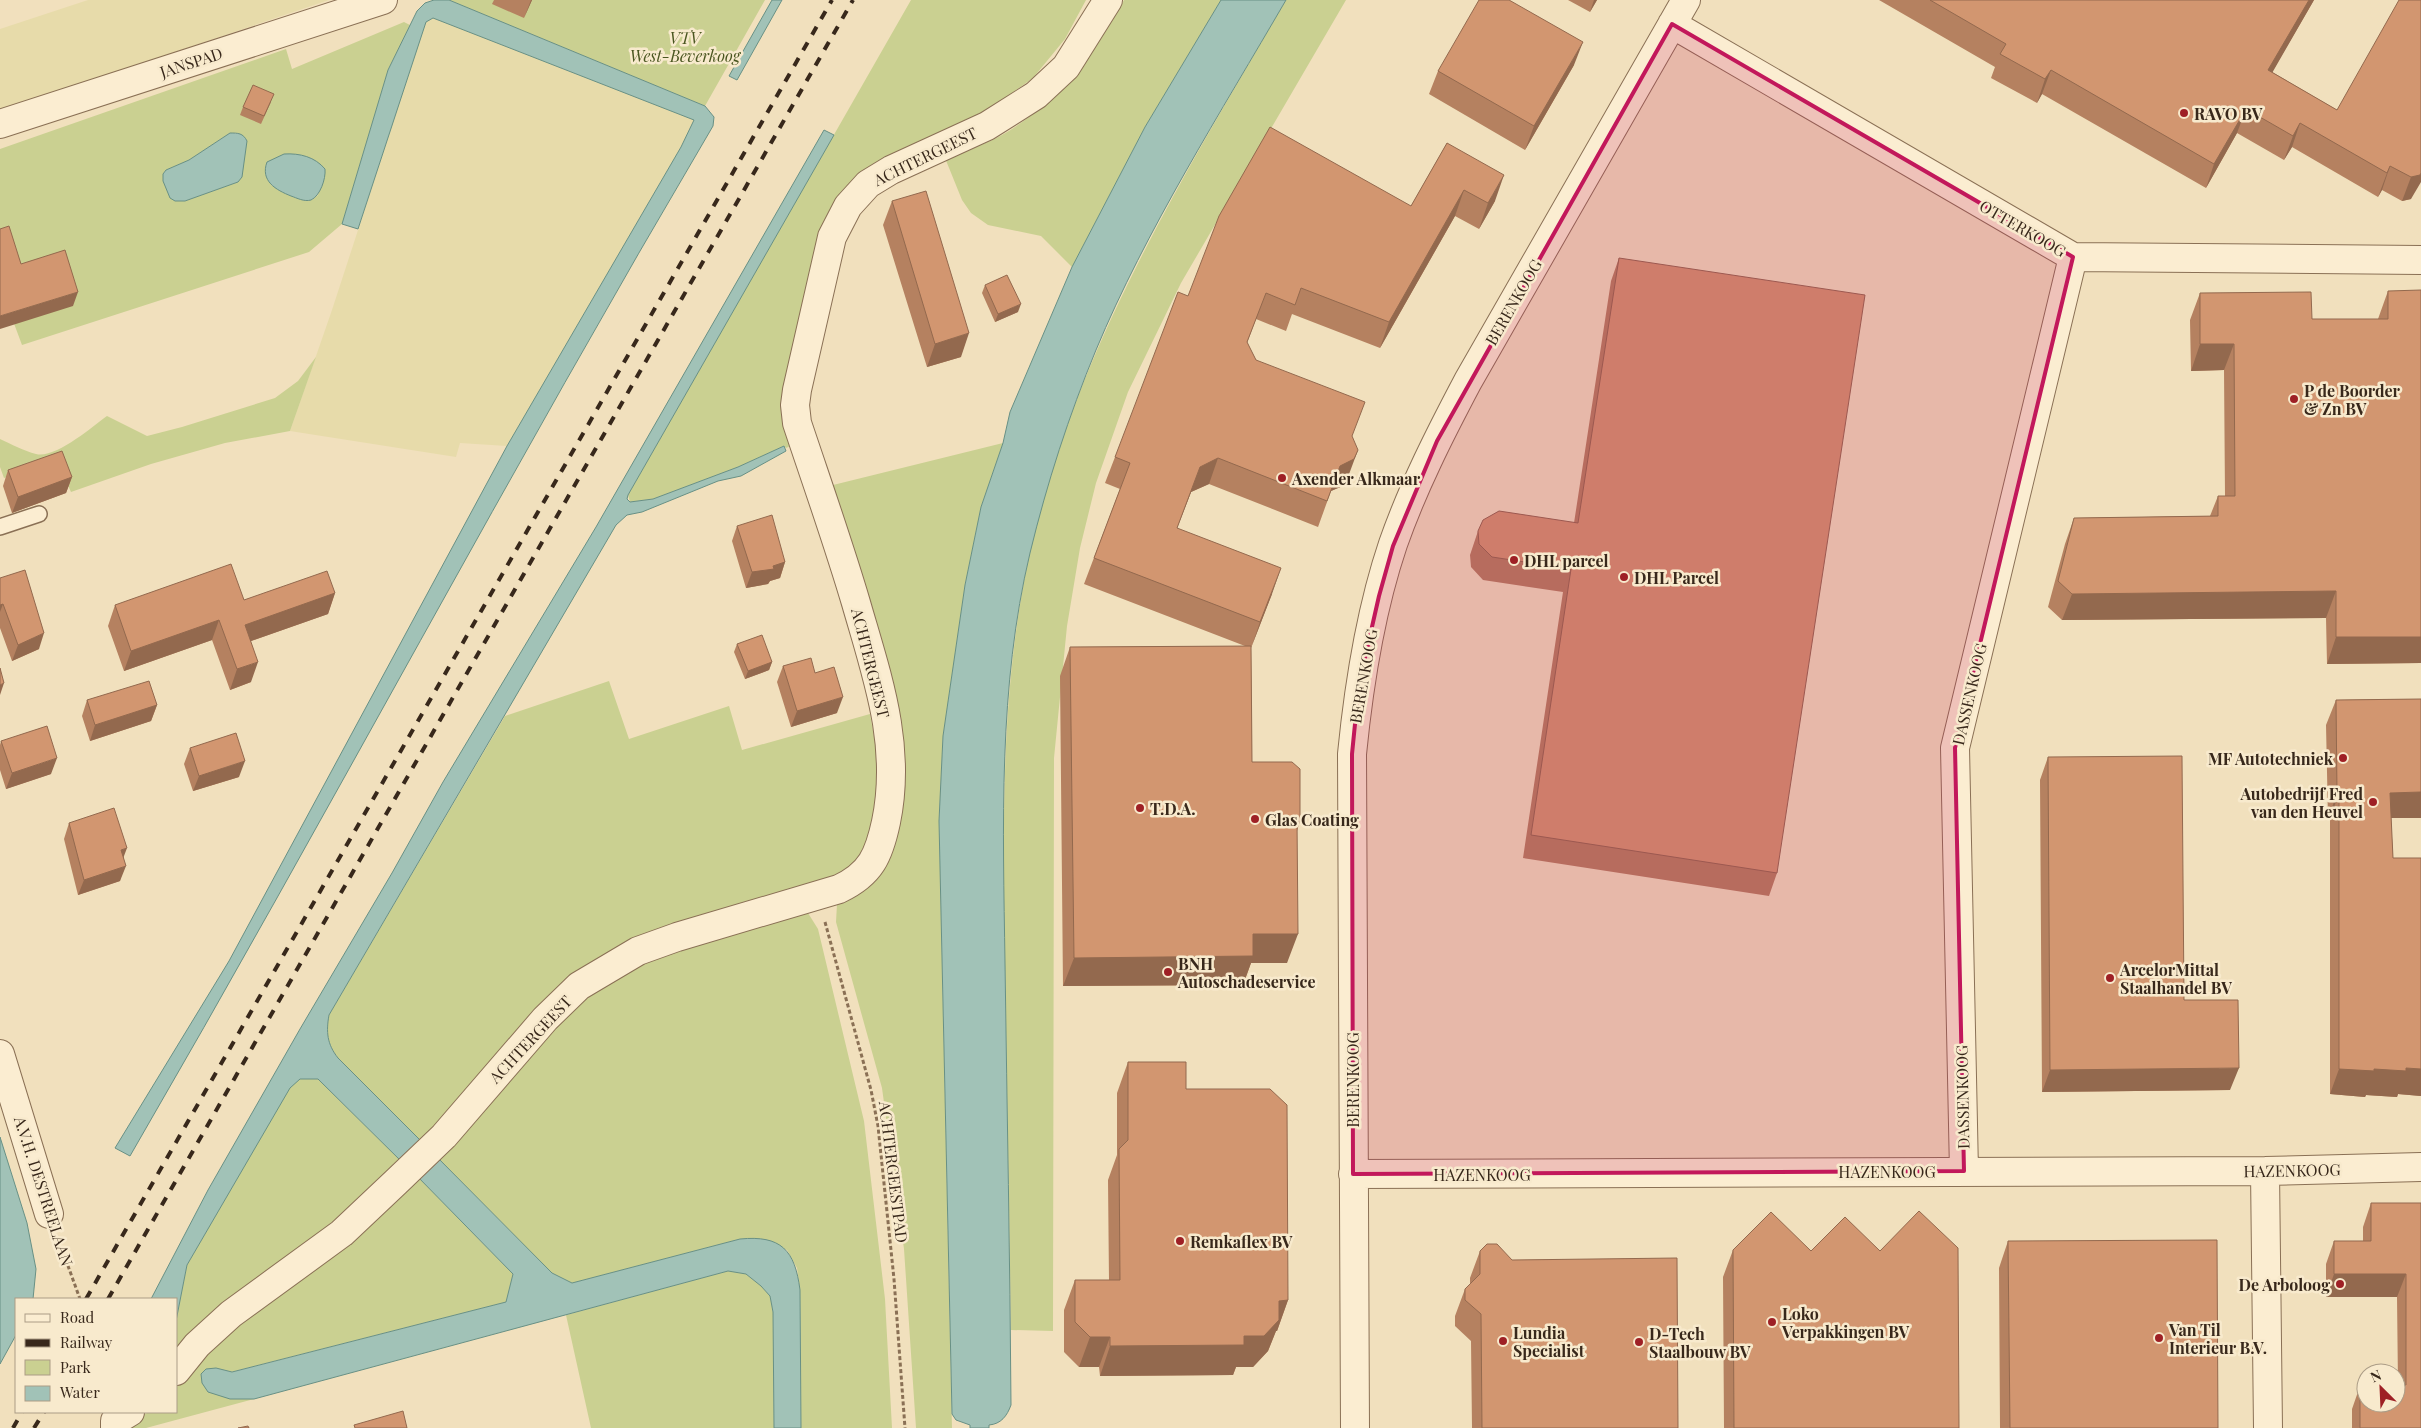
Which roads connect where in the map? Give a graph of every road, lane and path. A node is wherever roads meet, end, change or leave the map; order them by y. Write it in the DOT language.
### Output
graph roads {
  1 [pos="383,0"];
  2 [pos="1108,0"];
  3 [pos="1686,0"];
  4 [pos="1672,24"];
  5 [pos="0,124"];
  6 [pos="2073,257"];
  7 [pos="2421,260"];
  8 [pos="39,514"];
  9 [pos="0,527"];
  10 [pos="818,896"];
  11 [pos="0,1054"];
  12 [pos="2421,1167"];
  13 [pos="1964,1171"];
  14 [pos="2265,1171"];
  15 [pos="1353,1174"];
  16 [pos="49,1214"];
  17 [pos="80,1298"];
  18 [pos="178,1369"];
  19 [pos="905,1428"];
  20 [pos="1355,1428"];
  21 [pos="2268,1428"];
  1 -- 5 [label="street, JANSPAD"];
  2 -- 10 [label="street, ACHTERGEEST"];
  3 -- 4 [label="street, BERENKOOG"];
  4 -- 6 [label="street, OTTERKOOG"];
  4 -- 15 [label="street, BERENKOOG"];
  6 -- 7 [label="street, OTTERKOOG"];
  6 -- 13 [label="street, DASSENKOOG"];
  8 -- 9 [label="lane"];
  10 -- 18 [label="street, ACHTERGEEST"];
  10 -- 19 [label="path, ACHTERGEESTPAD"];
  11 -- 16 [label="street, A.V.H. DESTREELAAN"];
  12 -- 14 [label="street, HAZENKOOG"];
  13 -- 14 [label="street, HAZENKOOG"];
  13 -- 15 [label="street, HAZENKOOG"];
  14 -- 21 [label="street"];
  15 -- 20 [label="street, BERENKOOG"];
  16 -- 17 [label="path, A.V.H. DESTREELAAN"];
}
